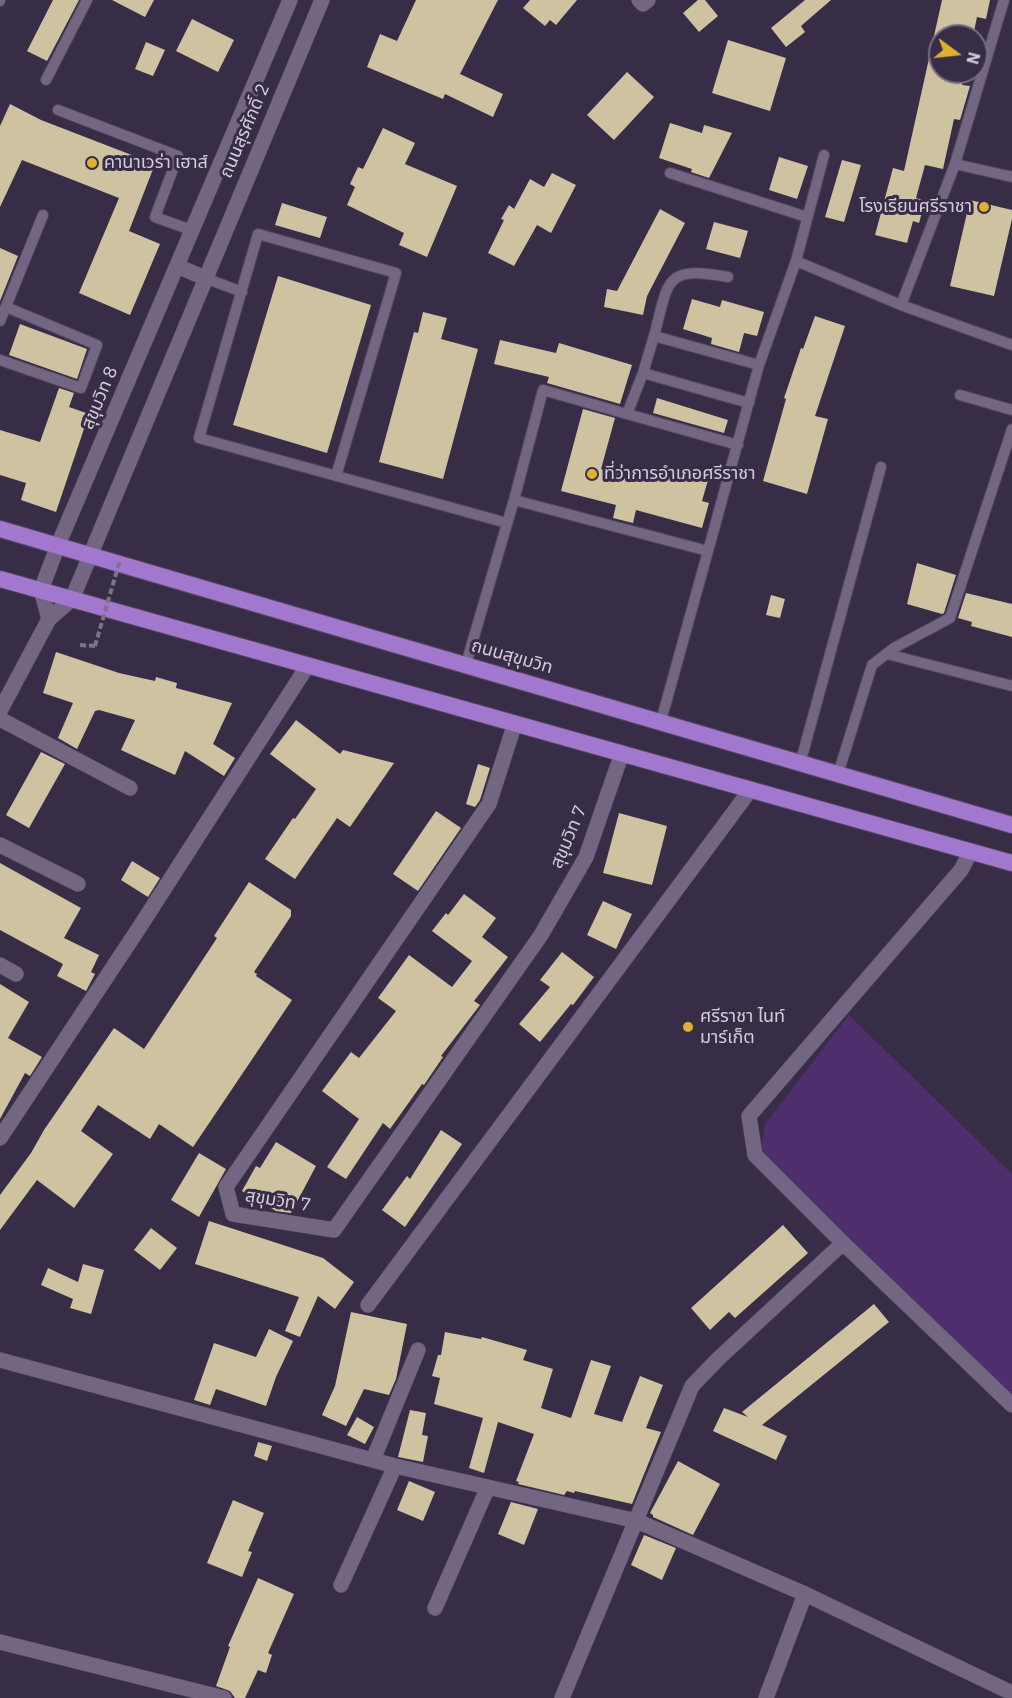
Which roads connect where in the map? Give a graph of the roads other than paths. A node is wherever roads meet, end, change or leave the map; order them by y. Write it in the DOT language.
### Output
graph roads {
  1 [pos="87,0"];
  2 [pos="290,0"];
  3 [pos="322,0"];
  4 [pos="639,0"];
  5 [pos="648,0"];
  6 [pos="1004,0"];
  7 [pos="277,31"];
  8 [pos="303,42"];
  9 [pos="46,80"];
  10 [pos="58,110"];
  11 [pos="824,154"];
  12 [pos="955,164"];
  13 [pos="670,173"];
  14 [pos="1012,177"];
  15 [pos="43,215"];
  16 [pos="807,217"];
  17 [pos="191,230"];
  18 [pos="796,261"];
  19 [pos="177,266"];
  20 [pos="729,277"];
  21 [pos="205,278"];
  22 [pos="242,292"];
  23 [pos="901,305"];
  24 [pos="6,307"];
  25 [pos="0,321"];
  26 [pos="654,336"];
  27 [pos="1012,345"];
  28 [pos="0,360"];
  29 [pos="759,365"];
  30 [pos="643,373"];
  31 [pos="960,396"];
  32 [pos="749,403"];
  33 [pos="1012,410"];
  34 [pos="627,414"];
  35 [pos="1012,429"];
  36 [pos="738,445"];
  37 [pos="881,467"];
  38 [pos="336,476"];
  39 [pos="514,500"];
  40 [pos="507,523"];
  41 [pos="0,529"];
  42 [pos="58,545"];
  43 [pos="708,551"];
  44 [pos="89,554"];
  45 [pos="0,579"];
  46 [pos="41,590"];
  47 [pos="72,599"];
  48 [pos="49,619"];
  49 [pos="887,654"];
  50 [pos="466,664"];
  51 [pos="308,665"];
  52 [pos="1012,686"];
  53 [pos="0,711"];
  54 [pos="0,719"];
  55 [pos="661,721"];
  56 [pos="516,723"];
  57 [pos="622,753"];
  58 [pos="800,764"];
  59 [pos="838,774"];
  60 [pos="130,788"];
  61 [pos="751,789"];
  62 [pos="1012,825"];
  63 [pos="0,845"];
  64 [pos="971,851"];
  65 [pos="1012,863"];
  66 [pos="78,884"];
  67 [pos="0,965"];
  68 [pos="16,974"];
  69 [pos="0,1138"];
  70 [pos="843,1243"];
  71 [pos="368,1305"];
  72 [pos="418,1350"];
  73 [pos="0,1360"];
  74 [pos="1012,1405"];
  75 [pos="373,1460"];
  76 [pos="395,1466"];
  77 [pos="488,1487"];
  78 [pos="637,1521"];
  79 [pos="341,1585"];
  80 [pos="805,1594"];
  81 [pos="435,1608"];
  82 [pos="0,1642"];
  83 [pos="1012,1693"];
  84 [pos="224,1698"];
  85 [pos="562,1698"];
  86 [pos="766,1698"];
  1 -- 9 [label="lane"];
  2 -- 7 [label="street, ถนนสุรศักดิ์ 2"];
  3 -- 8 [label="street, ถนนสุรศักดิ์ 2"];
  4 -- 5 [label="street"];
  6 -- 12 [label="lane"];
  7 -- 8 [label="street"];
  7 -- 17 [label="street, ถนนสุรศักดิ์ 2"];
  8 -- 21 [label="street, ถนนสุรศักดิ์ 2"];
  10 -- 17 [label="lane"];
  11 -- 16 [label="lane"];
  12 -- 14 [label="lane"];
  12 -- 23 [label="lane"];
  13 -- 16 [label="lane"];
  15 -- 24 [label="lane"];
  16 -- 18 [label="lane"];
  17 -- 19 [label="street, ถนนสุรศักดิ์ 2"];
  18 -- 23 [label="lane"];
  18 -- 29 [label="lane"];
  19 -- 21 [label="street"];
  19 -- 42 [label="street, สุขุมวิท 8"];
  20 -- 26 [label="lane"];
  21 -- 22 [label="lane"];
  21 -- 44 [label="street"];
  22 -- 38 [label="lane"];
  22 -- 38 [label="lane"];
  23 -- 27 [label="lane"];
  24 -- 25 [label="lane"];
  24 -- 28 [label="lane"];
  26 -- 29 [label="lane"];
  26 -- 30 [label="lane"];
  29 -- 32 [label="lane"];
  30 -- 32 [label="lane"];
  30 -- 34 [label="lane"];
  31 -- 33 [label="lane"];
  32 -- 36 [label="lane"];
  34 -- 36 [label="lane"];
  34 -- 39 [label="lane"];
  35 -- 49 [label="lane"];
  36 -- 43 [label="lane"];
  37 -- 58 [label="lane"];
  38 -- 40 [label="lane"];
  39 -- 40 [label="lane"];
  39 -- 43 [label="lane"];
  40 -- 50 [label="lane"];
  41 -- 42 [label="highway, ถนนสุขุมวิท"];
  42 -- 44 [label="highway, ถนนสุขุมวิท"];
  42 -- 46 [label="street, สุขุมวิท 8"];
  43 -- 55 [label="lane"];
  44 -- 47 [label="street"];
  44 -- 50 [label="highway, ถนนสุขุมวิท"];
  45 -- 46 [label="highway"];
  46 -- 47 [label="highway"];
  46 -- 48 [label="street"];
  47 -- 48 [label="street"];
  47 -- 51 [label="highway"];
  48 -- 53 [label="street"];
  49 -- 52 [label="lane"];
  49 -- 59 [label="lane"];
  50 -- 55 [label="highway, ถนนสุขุมวิท"];
  51 -- 56 [label="highway"];
  51 -- 69 [label="street"];
  54 -- 60 [label="street"];
  55 -- 58 [label="highway, ถนนสุขุมวิท"];
  56 -- 57 [label="highway"];
  56 -- 57 [label="street, สุขุมวิท 7"];
  57 -- 61 [label="highway"];
  58 -- 59 [label="highway, ถนนสุขุมวิท"];
  59 -- 62 [label="highway, ถนนสุขุมวิท"];
  61 -- 64 [label="highway"];
  61 -- 71 [label="street"];
  63 -- 66 [label="street"];
  64 -- 65 [label="highway"];
  64 -- 70 [label="street"];
  67 -- 68 [label="street"];
  70 -- 74 [label="street"];
  70 -- 78 [label="street"];
  72 -- 75 [label="street"];
  73 -- 75 [label="street"];
  75 -- 76 [label="street"];
  76 -- 77 [label="street"];
  76 -- 79 [label="street"];
  77 -- 78 [label="street"];
  77 -- 81 [label="street"];
  78 -- 80 [label="street"];
  78 -- 85 [label="street"];
  80 -- 83 [label="street"];
  80 -- 86 [label="street"];
  82 -- 84 [label="street"];
}
